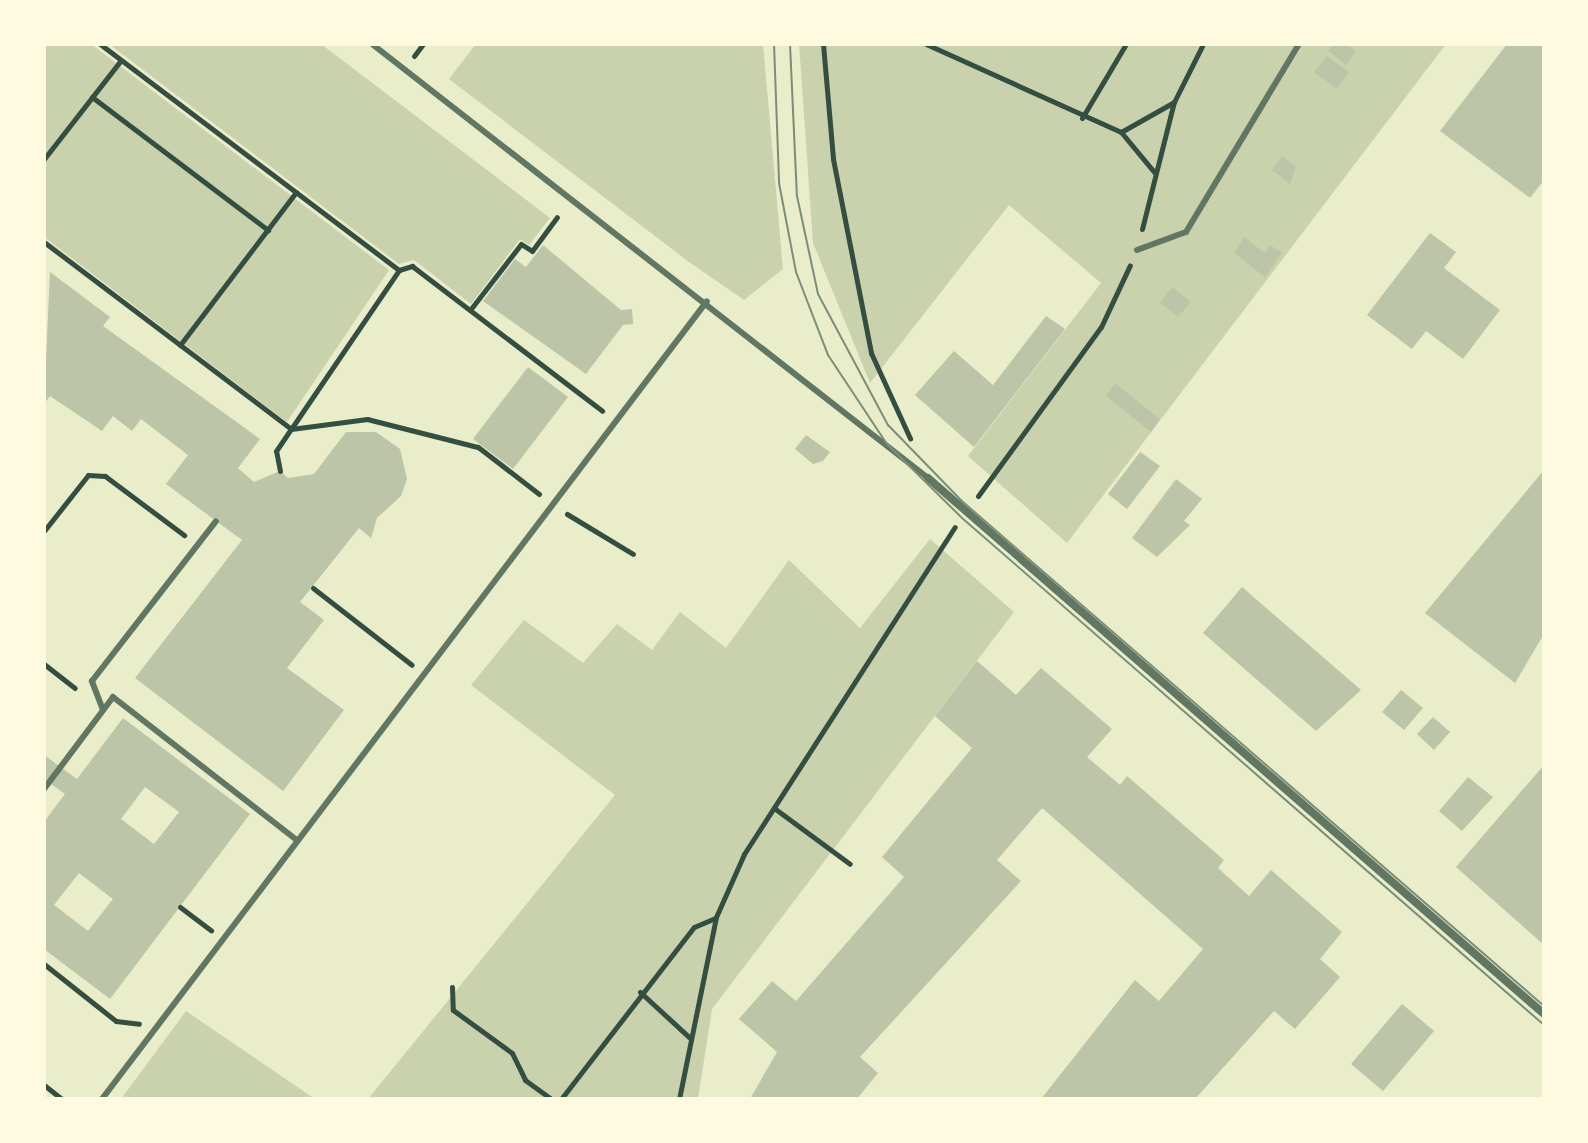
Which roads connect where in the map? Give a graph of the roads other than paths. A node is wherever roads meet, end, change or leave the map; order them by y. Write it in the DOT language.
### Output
graph roads {
  1 [pos="372,44"];
  2 [pos="1299,44"];
  3 [pos="1137,250"];
  4 [pos="707,301"];
  5 [pos="928,478"];
  6 [pos="216,521"];
  7 [pos="103,710"];
  8 [pos="44,789"];
  9 [pos="298,841"];
  10 [pos="1544,1014"];
  11 [pos="102,1099"];
  1 -- 4 [label="lane"];
  2 -- 3 [label="lane"];
  4 -- 5 [label="lane"];
  4 -- 9 [label="lane"];
  5 -- 10 [label="street"];
  6 -- 7 [label="lane"];
  7 -- 8 [label="lane"];
  7 -- 9 [label="lane"];
  9 -- 11 [label="lane"];
}
